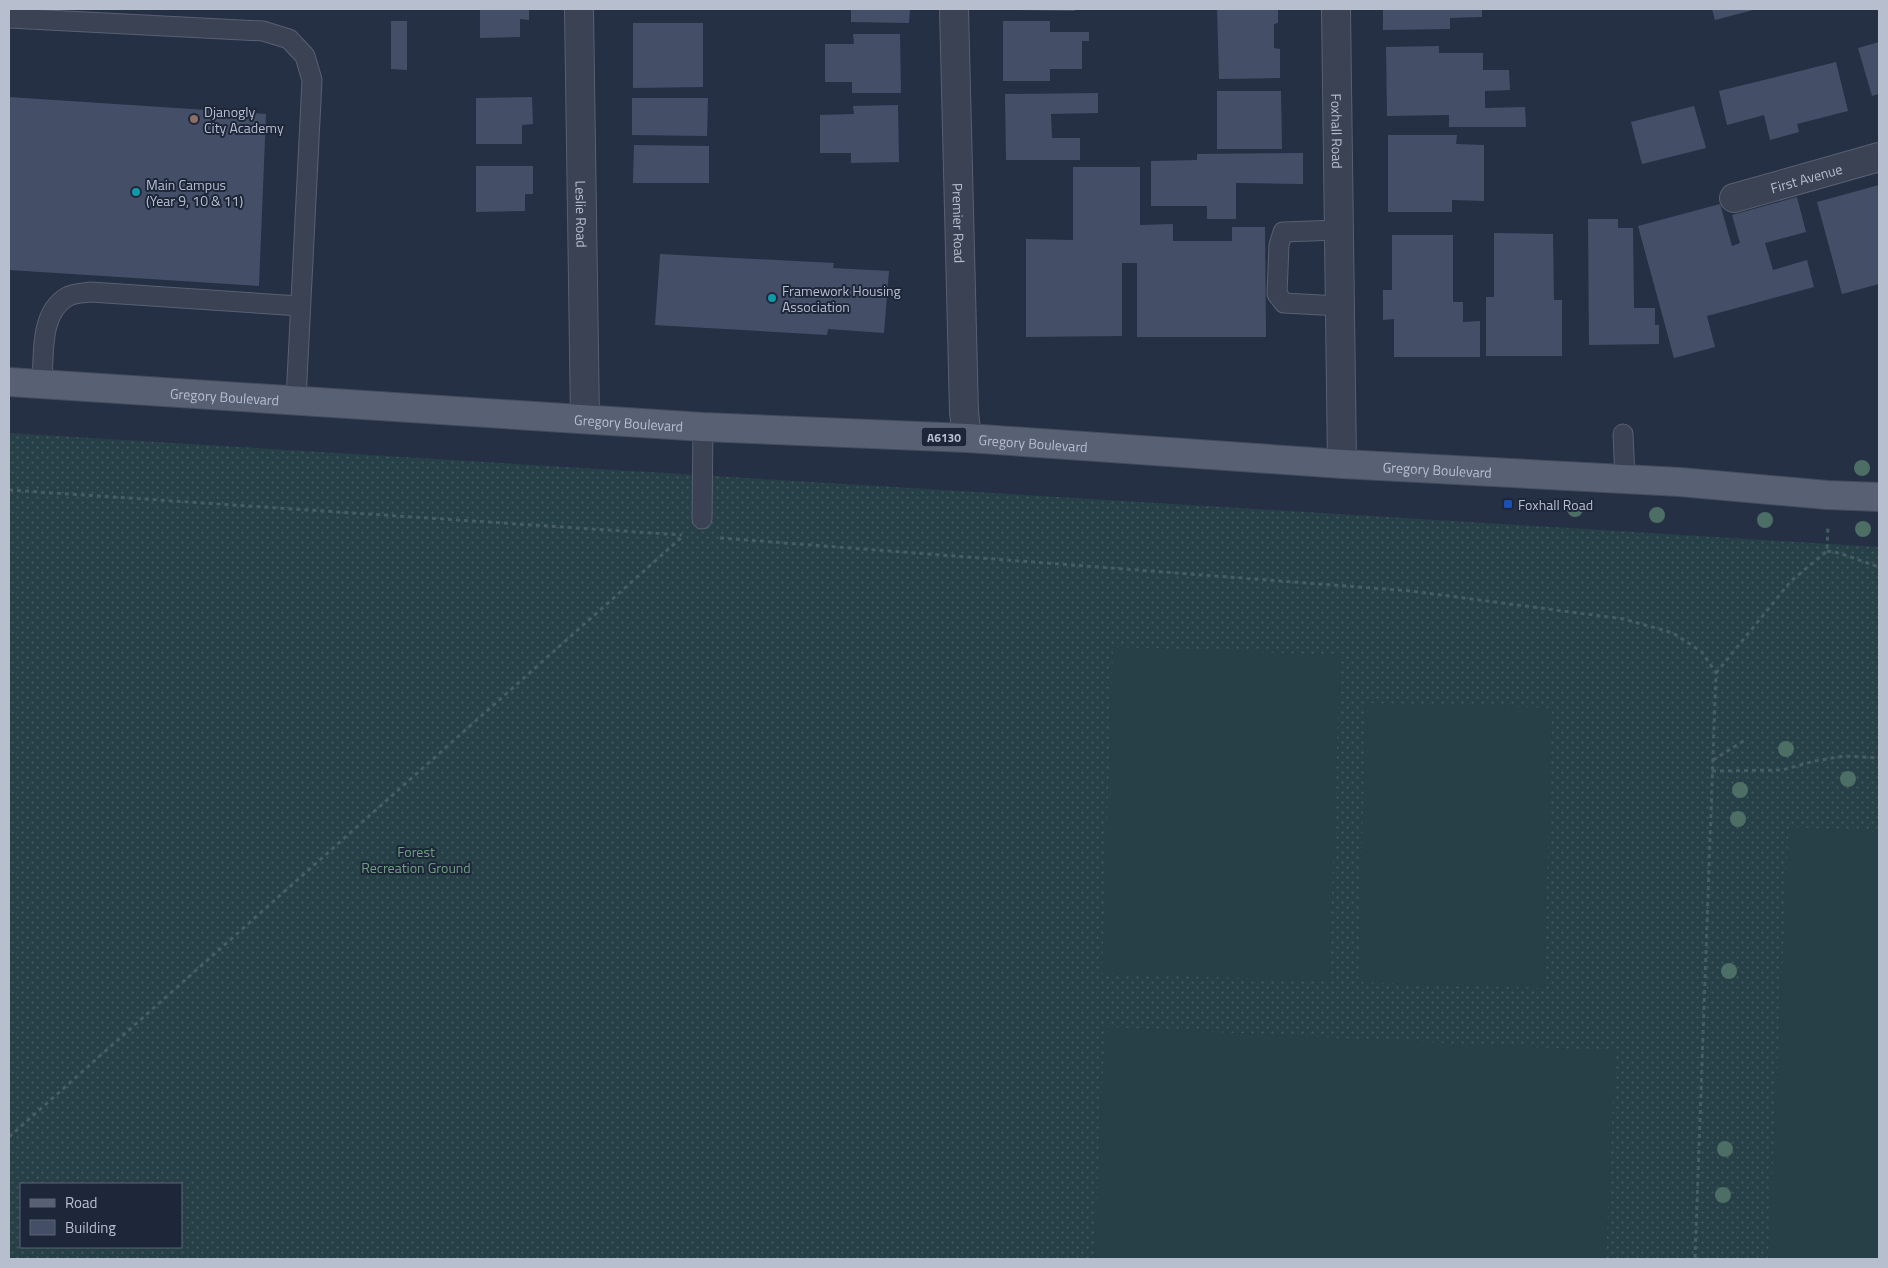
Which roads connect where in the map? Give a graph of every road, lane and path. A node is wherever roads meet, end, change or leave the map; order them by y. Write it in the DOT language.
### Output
graph roads {
  1 [pos="579,9"];
  2 [pos="954,9"];
  3 [pos="1336,9"];
  4 [pos="9,18"];
  5 [pos="1879,158"];
  6 [pos="1734,198"];
  7 [pos="1338,230"];
  8 [pos="300,306"];
  9 [pos="1339,306"];
  10 [pos="9,382"];
  11 [pos="42,385"];
  12 [pos="296,400"];
  13 [pos="585,419"];
  14 [pos="703,427"];
  15 [pos="1624,434"];
  16 [pos="967,438"];
  17 [pos="1342,464"];
  18 [pos="1624,478"];
  19 [pos="9,490"];
  20 [pos="1879,497"];
  21 [pos="702,519"];
  22 [pos="713,537"];
  23 [pos="1879,566"];
  24 [pos="1716,673"];
  25 [pos="1744,740"];
  26 [pos="1879,758"];
  27 [pos="1712,761"];
  28 [pos="1712,771"];
  29 [pos="9,1137"];
  30 [pos="1695,1259"];
  1 -- 13 [label="street, Leslie Road"];
  2 -- 16 [label="street, Premier Road"];
  3 -- 7 [label="street, Foxhall Road"];
  4 -- 8 [label="lane"];
  5 -- 6 [label="street, First Avenue"];
  7 -- 9 [label="street, Foxhall Road"];
  7 -- 9 [label="lane"];
  8 -- 11 [label="lane"];
  8 -- 12 [label="lane"];
  9 -- 17 [label="street, Foxhall Road"];
  10 -- 11 [label="main road, Gregory Boulevard / A6130"];
  11 -- 12 [label="main road, Gregory Boulevard / A6130"];
  12 -- 13 [label="main road, Gregory Boulevard / A6130"];
  13 -- 14 [label="main road, Gregory Boulevard / A6130"];
  14 -- 16 [label="main road, Gregory Boulevard / A6130"];
  14 -- 21 [label="lane"];
  15 -- 18 [label="lane"];
  16 -- 17 [label="main road, Gregory Boulevard / A6130"];
  17 -- 18 [label="main road, Gregory Boulevard / A6130"];
  18 -- 20 [label="main road, Gregory Boulevard / A6130"];
  19 -- 29 [label="path"];
  22 -- 24 [label="path"];
  23 -- 24 [label="path"];
  24 -- 27 [label="path"];
  25 -- 27 [label="path"];
  26 -- 28 [label="path"];
  27 -- 28 [label="path"];
  28 -- 30 [label="path"];
}
